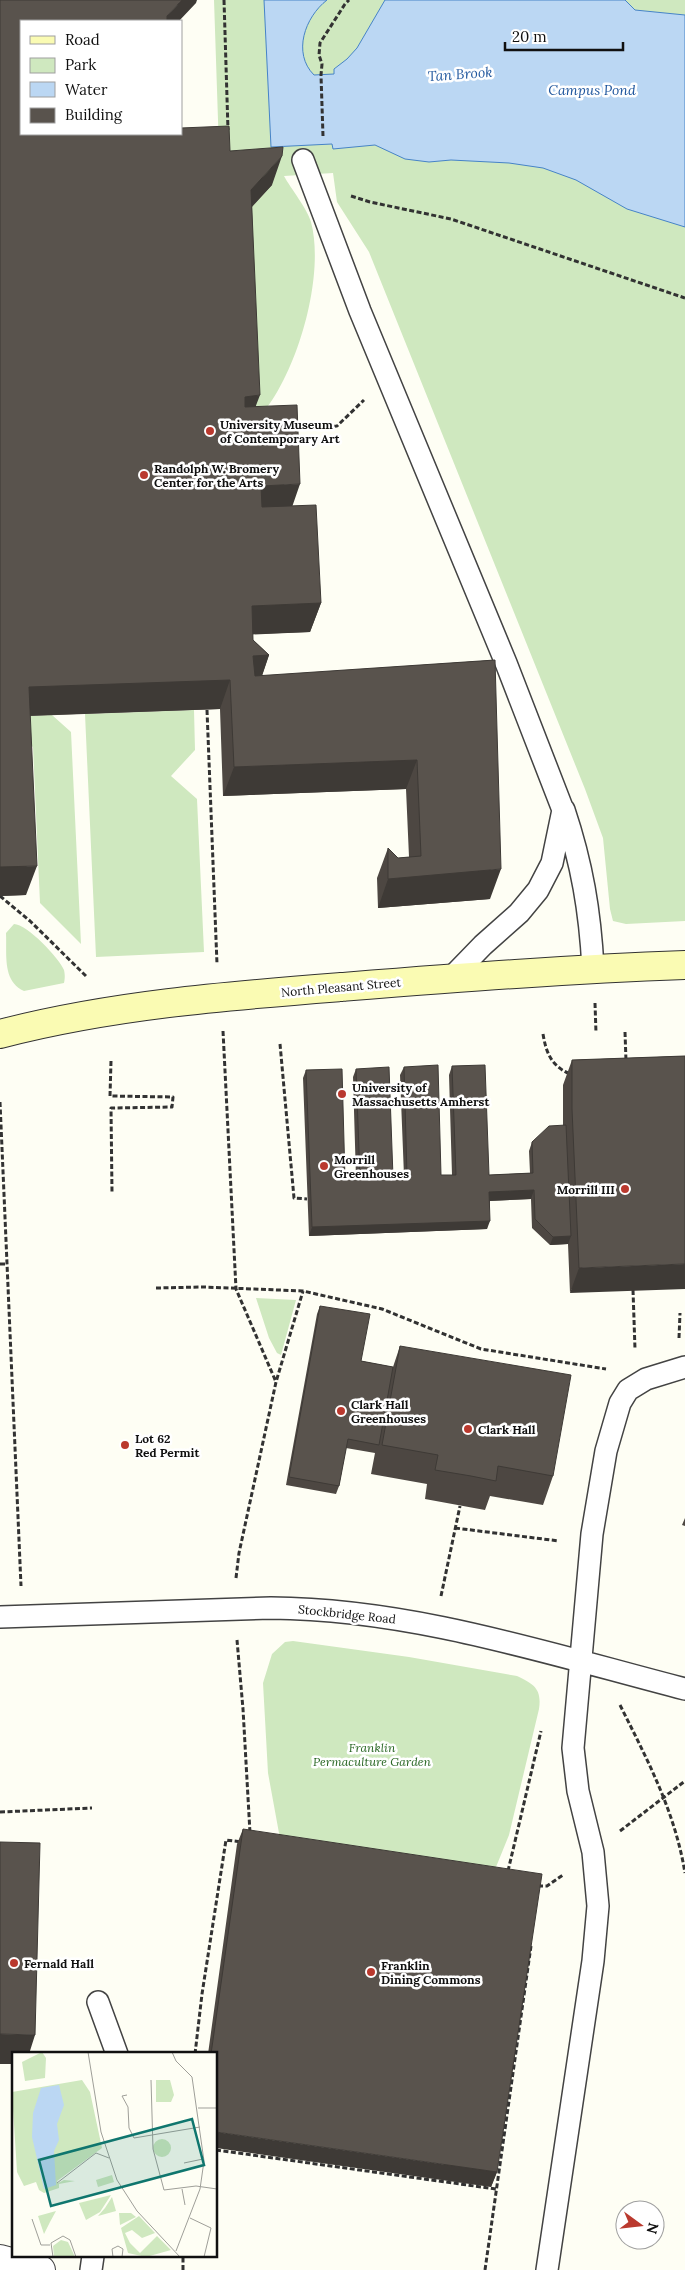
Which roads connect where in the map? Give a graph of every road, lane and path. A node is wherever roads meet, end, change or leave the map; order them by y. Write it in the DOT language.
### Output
graph roads {
  1 [pos="224,0"];
  2 [pos="349,0"];
  3 [pos="229,136"];
  4 [pos="324,144"];
  5 [pos="302,160"];
  6 [pos="370,202"];
  7 [pos="685,298"];
  8 [pos="388,377"];
  9 [pos="291,428"];
  10 [pos="207,710"];
  11 [pos="564,810"];
  12 [pos="0,896"];
  13 [pos="216,960"];
  14 [pos="685,965"];
  15 [pos="593,968"];
  16 [pos="87,977"];
  17 [pos="451,978"];
  18 [pos="595,1003"];
  19 [pos="223,1029"];
  20 [pos="596,1032"];
  21 [pos="626,1032"];
  22 [pos="0,1034"];
  23 [pos="543,1034"];
  24 [pos="280,1044"];
  25 [pos="110,1061"];
  26 [pos="626,1068"];
  27 [pos="571,1074"];
  28 [pos="0,1102"];
  29 [pos="112,1192"];
  30 [pos="307,1199"];
  31 [pos="0,1264"];
  32 [pos="8,1264"];
  33 [pos="156,1288"];
  34 [pos="236,1289"];
  35 [pos="633,1290"];
  36 [pos="303,1291"];
  37 [pos="635,1351"];
  38 [pos="685,1367"];
  39 [pos="611,1370"];
  40 [pos="276,1382"];
  41 [pos="460,1506"];
  42 [pos="236,1581"];
  43 [pos="0,1617"];
  44 [pos="22,1617"];
  45 [pos="435,1626"];
  46 [pos="237,1637"];
  47 [pos="580,1661"];
  48 [pos="685,1689"];
  49 [pos="619,1702"];
  50 [pos="542,1726"];
  51 [pos="685,1781"];
  52 [pos="665,1797"];
  53 [pos="92,1808"];
  54 [pos="0,1812"];
  55 [pos="617,1833"];
  56 [pos="250,1834"];
  57 [pos="250,1843"];
  58 [pos="568,1871"];
  59 [pos="508,1872"];
  60 [pos="685,1874"];
  61 [pos="531,1885"];
  62 [pos="540,1886"];
  63 [pos="538,1896"];
  64 [pos="531,1945"];
  65 [pos="98,2002"];
  66 [pos="116,2052"];
  67 [pos="195,2052"];
  68 [pos="218,2150"];
  69 [pos="496,2189"];
  70 [pos="0,2259"];
  71 [pos="41,2270"];
  72 [pos="485,2270"];
  73 [pos="547,2270"];
  1 -- 3 [label="path"];
  2 -- 4 [label="path"];
  5 -- 8 [label="lane"];
  6 -- 7 [label="path"];
  8 -- 9 [label="path"];
  8 -- 11 [label="lane"];
  10 -- 13 [label="path"];
  11 -- 15 [label="lane"];
  11 -- 17 [label="lane"];
  12 -- 16 [label="path"];
  14 -- 15 [label="main road, North Pleasant Street"];
  15 -- 17 [label="main road, North Pleasant Street"];
  17 -- 22 [label="main road, North Pleasant Street"];
  18 -- 20 [label="path"];
  19 -- 34 [label="path"];
  21 -- 26 [label="path"];
  23 -- 27 [label="path"];
  24 -- 30 [label="path"];
  25 -- 29 [label="path"];
  28 -- 32 [label="path"];
  31 -- 32 [label="path"];
  32 -- 44 [label="path"];
  33 -- 34 [label="path"];
  34 -- 36 [label="path"];
  34 -- 40 [label="path"];
  35 -- 37 [label="path"];
  36 -- 39 [label="path"];
  36 -- 40 [label="path"];
  38 -- 47 [label="lane"];
  40 -- 42 [label="path"];
  41 -- 45 [label="path"];
  43 -- 44 [label="lane, Stockbridge Road"];
  44 -- 45 [label="lane, Stockbridge Road"];
  45 -- 47 [label="lane, Stockbridge Road"];
  46 -- 56 [label="path"];
  47 -- 48 [label="lane, Stockbridge Road"];
  47 -- 73 [label="lane"];
  49 -- 52 [label="path"];
  50 -- 59 [label="path"];
  51 -- 52 [label="path"];
  52 -- 55 [label="path"];
  52 -- 60 [label="path"];
  53 -- 54 [label="path"];
  57 -- 67 [label="path"];
  58 -- 62 [label="path"];
  61 -- 62 [label="path"];
  62 -- 63 [label="path"];
  64 -- 69 [label="path"];
  65 -- 66 [label="lane"];
  68 -- 69 [label="path"];
  69 -- 72 [label="path"];
  70 -- 71 [label="street"];
}
